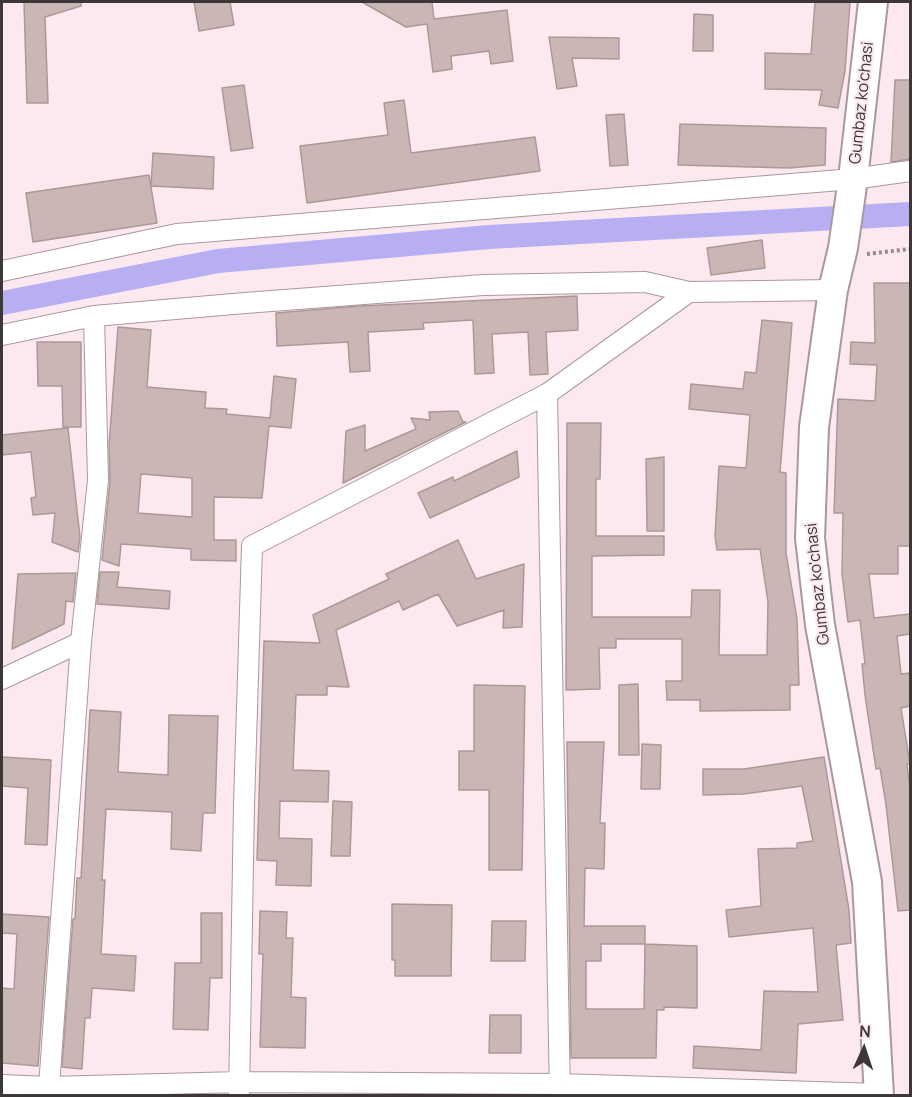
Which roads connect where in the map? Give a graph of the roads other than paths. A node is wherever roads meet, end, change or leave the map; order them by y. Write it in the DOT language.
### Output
graph roads {
  1 [pos="873,2"];
  2 [pos="910,171"];
  3 [pos="854,179"];
  4 [pos="2,272"];
  5 [pos="833,290"];
  6 [pos="689,292"];
  7 [pos="94,316"];
  8 [pos="2,335"];
  9 [pos="547,394"];
  10 [pos="81,642"];
  11 [pos="2,679"];
  12 [pos="2,1085"];
  13 [pos="49,1087"];
  14 [pos="239,1089"];
  15 [pos="560,1090"];
  16 [pos="879,1095"];
  1 -- 3 [label="main road, Gumbaz ko'chasi"];
  2 -- 3 [label="street"];
  3 -- 4 [label="street"];
  3 -- 5 [label="main road, Gumbaz ko'chasi"];
  5 -- 6 [label="street"];
  5 -- 16 [label="main road, Gumbaz ko'chasi"];
  6 -- 7 [label="street"];
  6 -- 9 [label="street"];
  7 -- 8 [label="street"];
  7 -- 10 [label="street"];
  9 -- 14 [label="street"];
  9 -- 15 [label="street"];
  10 -- 11 [label="street"];
  10 -- 13 [label="street"];
  12 -- 13 [label="street"];
  13 -- 14 [label="street"];
  14 -- 15 [label="street"];
  15 -- 16 [label="street"];
}
